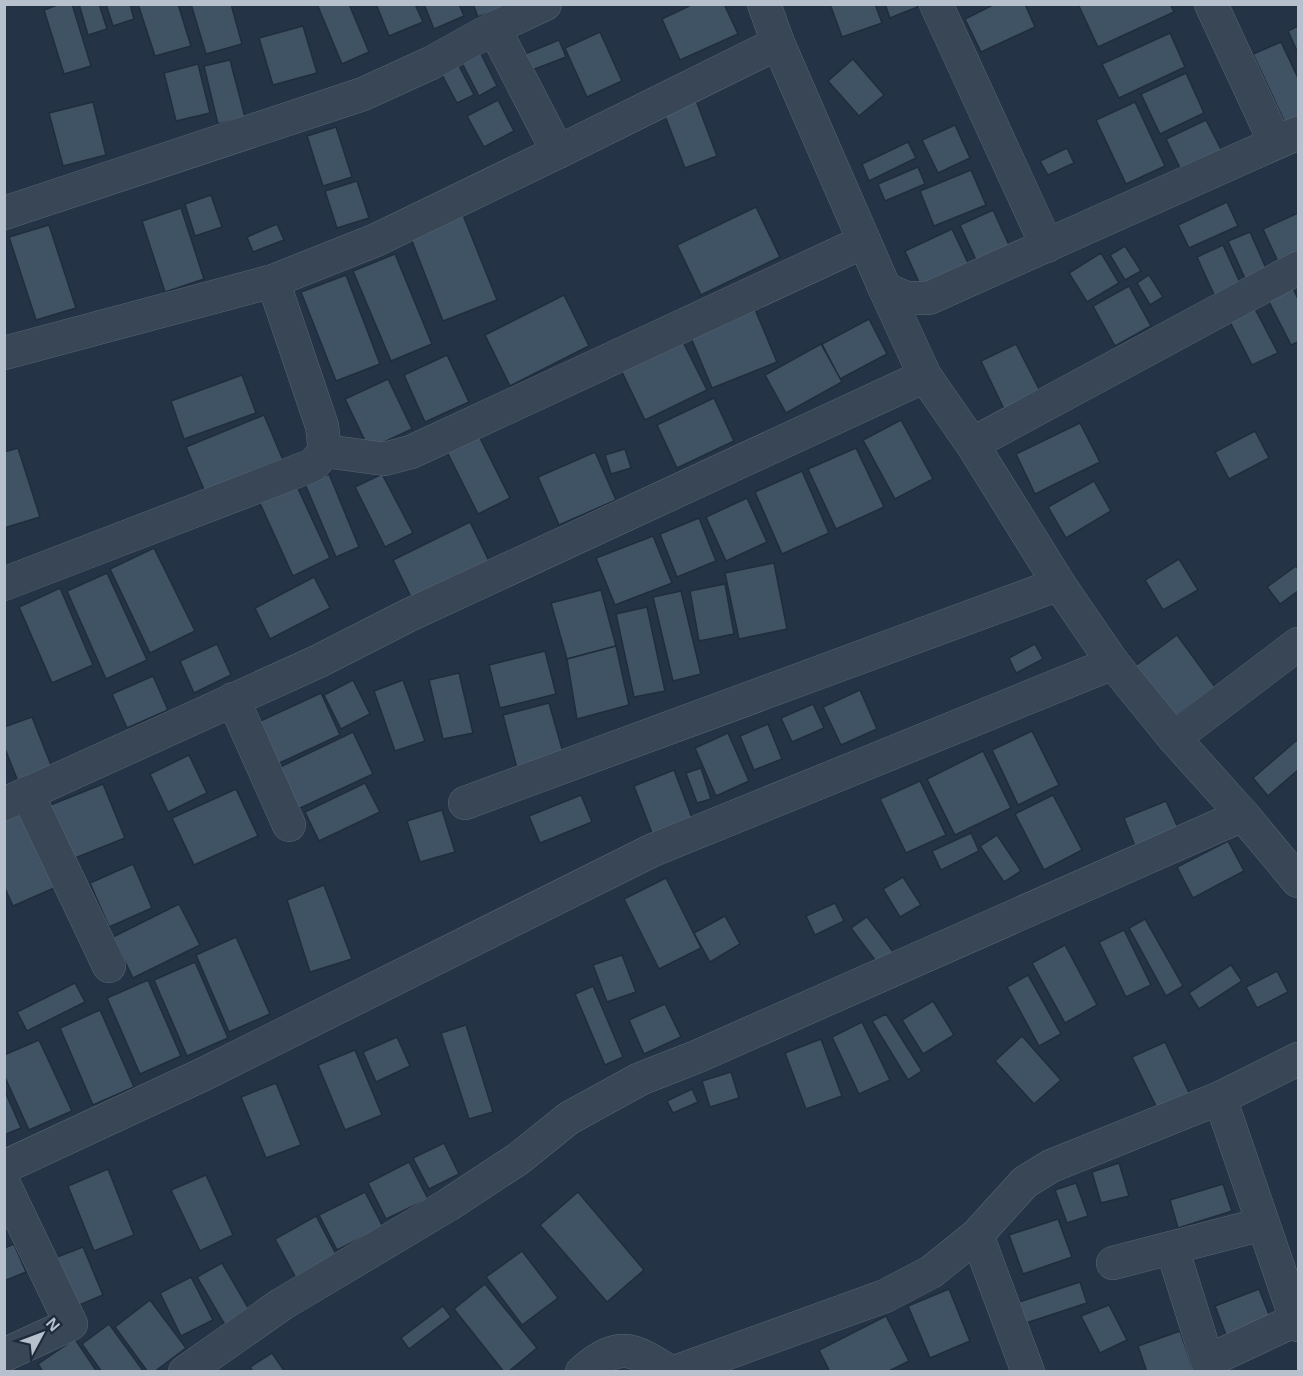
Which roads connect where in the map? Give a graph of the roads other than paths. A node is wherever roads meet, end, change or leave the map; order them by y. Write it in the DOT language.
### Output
graph roads {
  1 [pos="545,4"];
  2 [pos="764,4"];
  3 [pos="936,4"];
  4 [pos="1211,4"];
  5 [pos="494,28"];
  6 [pos="778,43"];
  7 [pos="1287,137"];
  8 [pos="558,152"];
  9 [pos="4,213"];
  10 [pos="863,242"];
  11 [pos="1047,246"];
  12 [pos="1299,268"];
  13 [pos="273,281"];
  14 [pos="885,289"];
  15 [pos="4,353"];
  16 [pos="925,376"];
  17 [pos="972,444"];
  18 [pos="325,451"];
  19 [pos="4,584"];
  20 [pos="1059,584"];
  21 [pos="1299,644"];
  22 [pos="1113,663"];
  23 [pos="233,699"];
  24 [pos="1174,738"];
  25 [pos="16,798"];
  26 [pos="465,803"];
  27 [pos="1243,815"];
  28 [pos="289,825"];
  29 [pos="1292,861"];
  30 [pos="109,966"];
  31 [pos="1299,1059"];
  32 [pos="1220,1098"];
  33 [pos="4,1167"];
  34 [pos="4,1184"];
  35 [pos="1263,1224"];
  36 [pos="977,1235"];
  37 [pos="1172,1248"];
  38 [pos="1113,1263"];
  39 [pos="1298,1322"];
  40 [pos="4,1355"];
  41 [pos="1210,1366"];
  42 [pos="186,1371"];
  43 [pos="582,1371"];
  44 [pos="670,1371"];
  45 [pos="675,1371"];
  46 [pos="1028,1371"];
  1 -- 5 [label="street"];
  2 -- 6 [label="street"];
  3 -- 11 [label="street"];
  4 -- 7 [label="street"];
  5 -- 8 [label="street"];
  5 -- 9 [label="street"];
  6 -- 8 [label="street"];
  6 -- 10 [label="street"];
  7 -- 11 [label="street"];
  8 -- 13 [label="street"];
  10 -- 14 [label="street"];
  10 -- 18 [label="street"];
  11 -- 14 [label="street"];
  12 -- 17 [label="street"];
  13 -- 15 [label="street"];
  13 -- 18 [label="street"];
  14 -- 16 [label="street"];
  16 -- 17 [label="street"];
  16 -- 23 [label="street"];
  17 -- 20 [label="street"];
  18 -- 19 [label="street"];
  20 -- 22 [label="street"];
  20 -- 26 [label="street"];
  21 -- 24 [label="street"];
  22 -- 24 [label="street"];
  22 -- 33 [label="street"];
  23 -- 25 [label="street"];
  23 -- 28 [label="street"];
  24 -- 27 [label="street"];
  25 -- 30 [label="street"];
  27 -- 29 [label="street"];
  27 -- 42 [label="street"];
  31 -- 32 [label="street"];
  32 -- 35 [label="street"];
  32 -- 36 [label="street"];
  34 -- 40 [label="street"];
  35 -- 37 [label="street"];
  35 -- 39 [label="street"];
  36 -- 45 [label="street"];
  36 -- 46 [label="street"];
  37 -- 38 [label="street"];
  37 -- 41 [label="street"];
  39 -- 41 [label="street"];
  43 -- 44 [label="street"];
}
